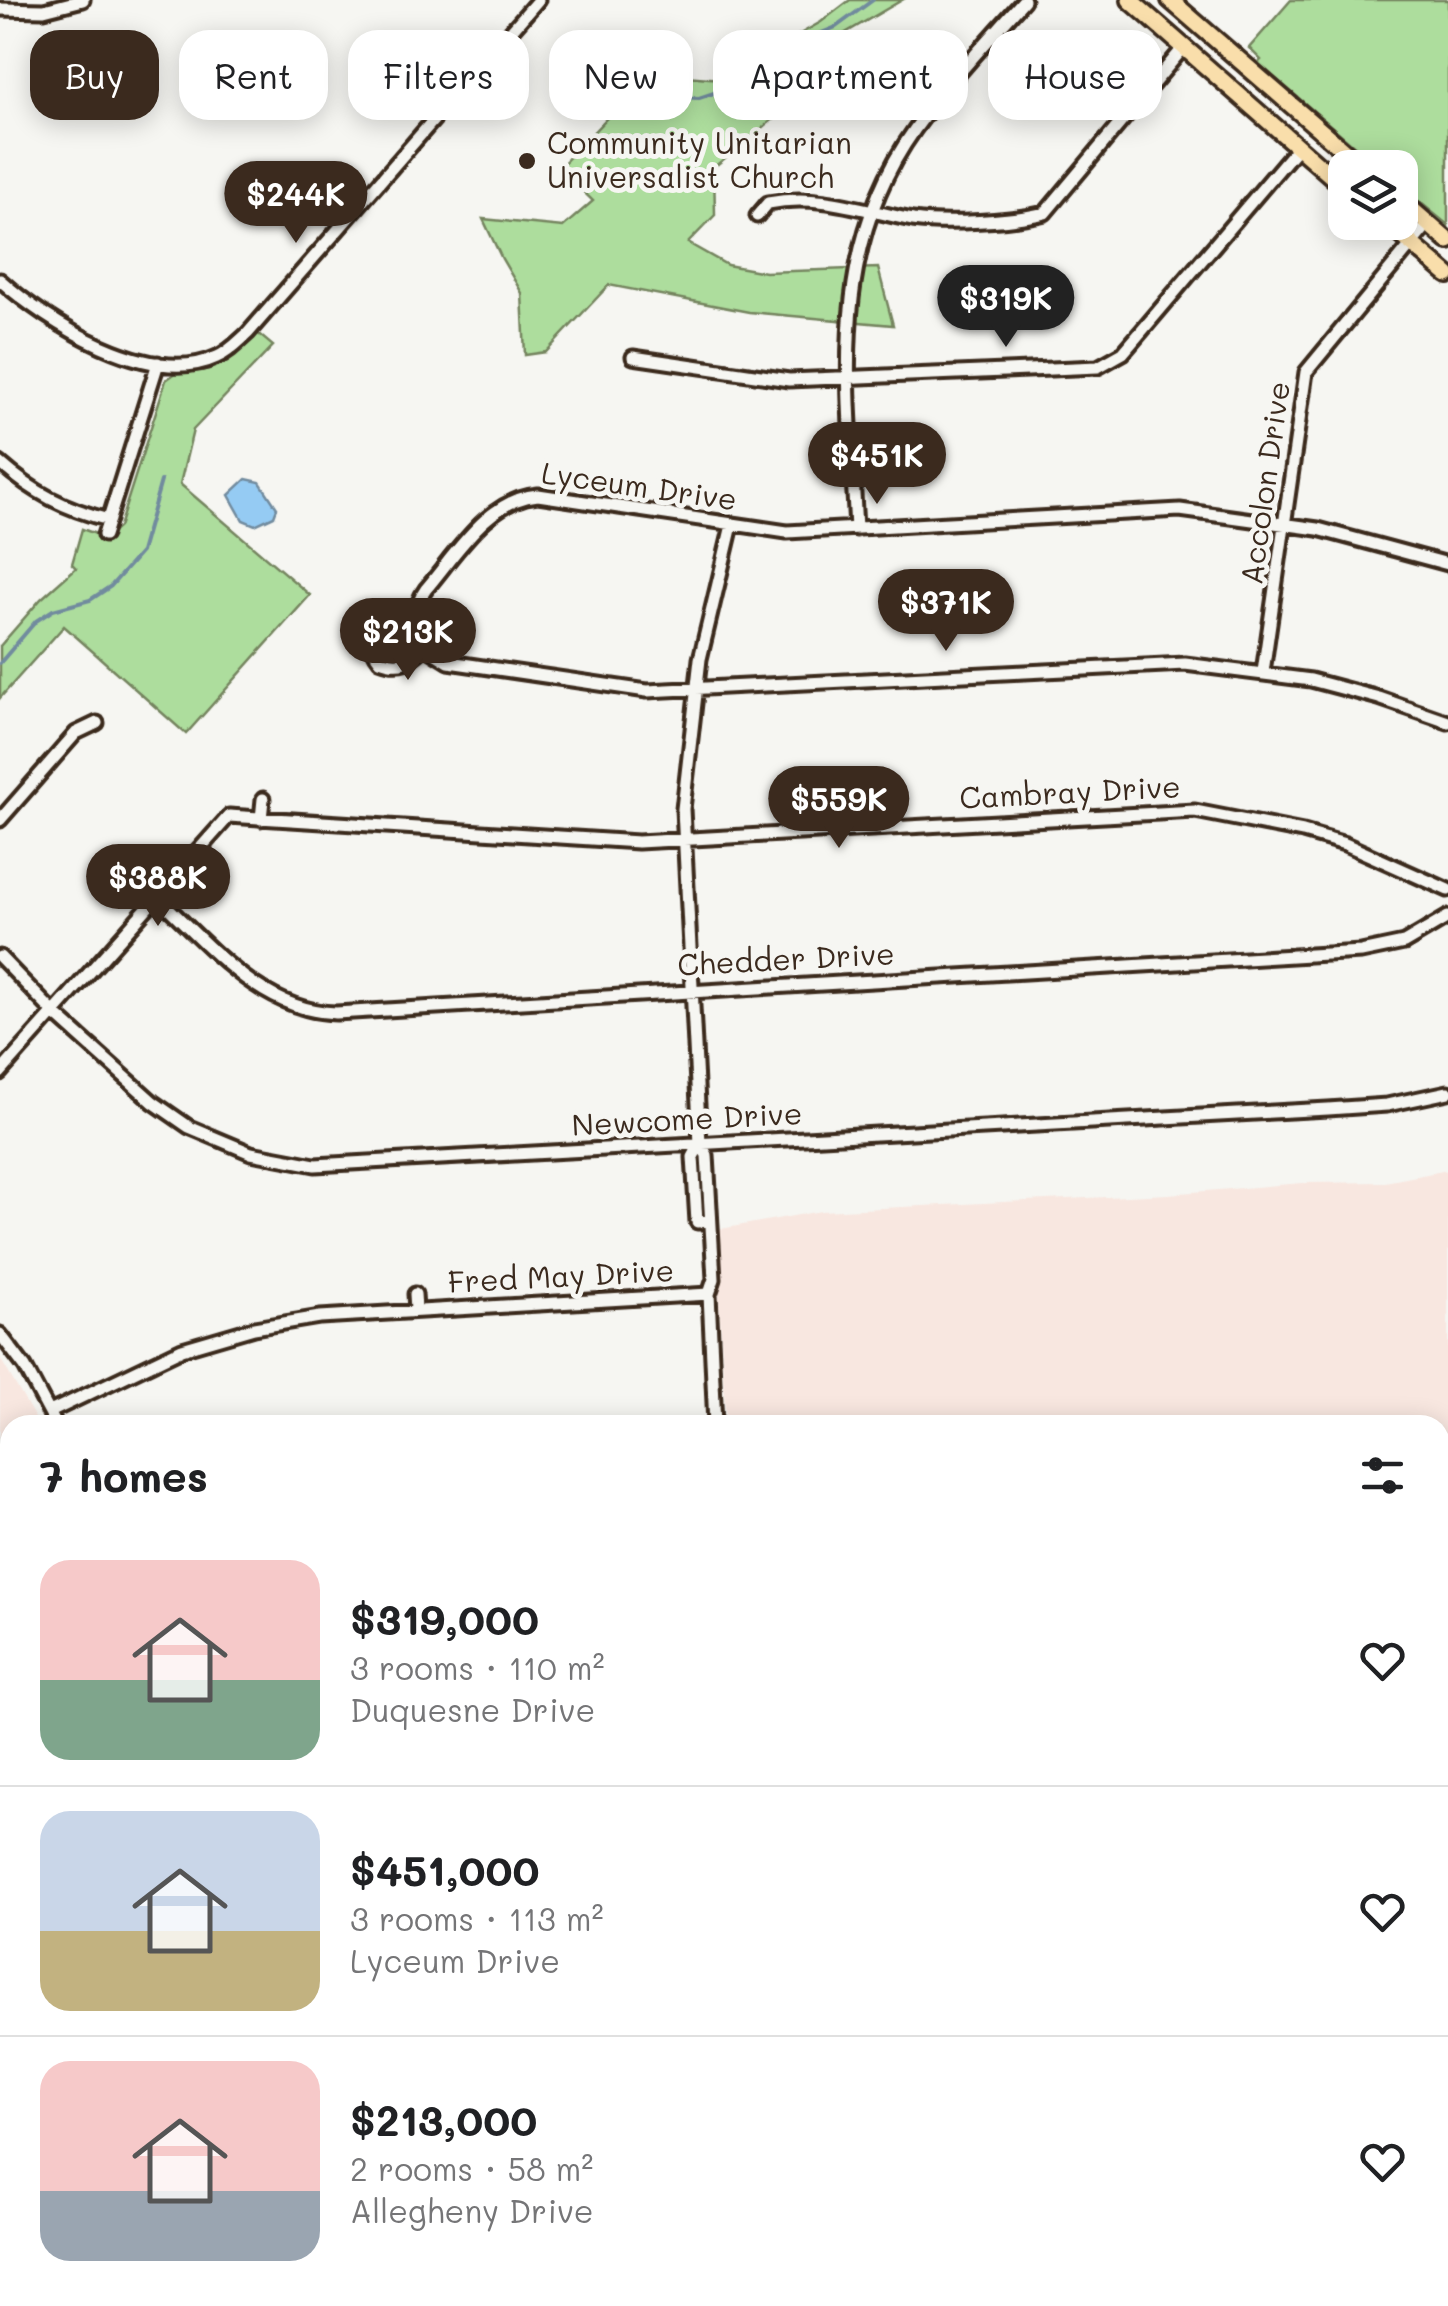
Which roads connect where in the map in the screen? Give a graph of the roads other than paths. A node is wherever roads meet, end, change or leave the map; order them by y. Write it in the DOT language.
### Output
graph roads {
  1 [pos="83,0"];
  2 [pos="538,0"];
  3 [pos="1024,0"];
  4 [pos="1130,0"];
  5 [pos="1170,0"];
  6 [pos="0,9"];
  7 [pos="1184,47"];
  8 [pos="1233,54"];
  9 [pos="1216,75"];
  10 [pos="1297,148"];
  11 [pos="1343,150"];
  12 [pos="1328,174"];
  13 [pos="872,210"];
  14 [pos="1418,215"];
  15 [pos="756,216"];
  16 [pos="1428,224"];
  17 [pos="1407,240"];
  18 [pos="1448,241"];
  19 [pos="1412,244"];
  20 [pos="1448,275"];
  21 [pos="0,280"];
  22 [pos="633,357"];
  23 [pos="158,364"];
  24 [pos="849,378"];
  25 [pos="0,463"];
  26 [pos="108,520"];
  27 [pos="732,525"];
  28 [pos="1284,525"];
  29 [pos="856,529"];
  30 [pos="104,535"];
  31 [pos="1448,564"];
  32 [pos="416,616"];
  33 [pos="423,643"];
  34 [pos="1264,672"];
  35 [pos="696,689"];
  36 [pos="1448,722"];
  37 [pos="97,723"];
  38 [pos="263,799"];
  39 [pos="261,819"];
  40 [pos="0,820"];
  41 [pos="683,839"];
  42 [pos="1448,890"];
  43 [pos="158,898"];
  44 [pos="1448,916"];
  45 [pos="0,957"];
  46 [pos="692,990"];
  47 [pos="55,1014"];
  48 [pos="0,1074"];
  49 [pos="1448,1092"];
  50 [pos="700,1144"];
  51 [pos="415,1294"];
  52 [pos="709,1294"];
  53 [pos="416,1310"];
  54 [pos="0,1334"];
  55 [pos="50,1412"];
  56 [pos="51,1415"];
  57 [pos="715,1415"];
  1 -- 6 [label="street"];
  2 -- 23 [label="street"];
  3 -- 13 [label="street"];
  4 -- 7 [label="main road"];
  5 -- 8 [label="main road"];
  7 -- 9 [label="main road"];
  7 -- 13 [label="street"];
  8 -- 9 [label="main road"];
  8 -- 11 [label="main road"];
  9 -- 10 [label="main road"];
  10 -- 12 [label="main road"];
  10 -- 24 [label="street"];
  13 -- 15 [label="street"];
  13 -- 24 [label="street"];
  14 -- 16 [label="main road"];
  16 -- 18 [label="main road"];
  16 -- 19 [label="street, Accolon Drive"];
  17 -- 19 [label="main road"];
  19 -- 20 [label="main road"];
  19 -- 28 [label="street, Accolon Drive"];
  21 -- 23 [label="street"];
  22 -- 24 [label="street"];
  23 -- 26 [label="street"];
  24 -- 29 [label="street"];
  25 -- 26 [label="street"];
  26 -- 30 [label="street"];
  27 -- 29 [label="street, Lyceum Drive"];
  27 -- 32 [label="street, Lyceum Drive"];
  27 -- 35 [label="street"];
  28 -- 29 [label="street, Lyceum Drive"];
  28 -- 31 [label="street, Lyceum Drive"];
  28 -- 34 [label="street, Accolon Drive"];
  32 -- 33 [label="street"];
  32 -- 33 [label="street"];
  33 -- 35 [label="street"];
  34 -- 35 [label="street"];
  34 -- 36 [label="street"];
  35 -- 41 [label="street"];
  37 -- 40 [label="street"];
  38 -- 39 [label="street"];
  39 -- 41 [label="street, Cambray Drive"];
  39 -- 43 [label="street, Cambray Drive"];
  41 -- 42 [label="street, Cambray Drive"];
  41 -- 46 [label="street"];
  43 -- 46 [label="street, Chedder Drive"];
  43 -- 47 [label="street, Cambray Drive"];
  44 -- 46 [label="street, Chedder Drive"];
  45 -- 47 [label="street, Newcome Drive"];
  46 -- 50 [label="street"];
  47 -- 48 [label="street, Cambray Drive"];
  47 -- 50 [label="street, Newcome Drive"];
  49 -- 50 [label="street, Newcome Drive"];
  50 -- 52 [label="street"];
  51 -- 53 [label="street, Fred May Drive"];
  52 -- 53 [label="street, Fred May Drive"];
  52 -- 57 [label="street"];
  53 -- 55 [label="street, Fred May Drive"];
  54 -- 55 [label="street"];
  55 -- 56 [label="street"];
}
